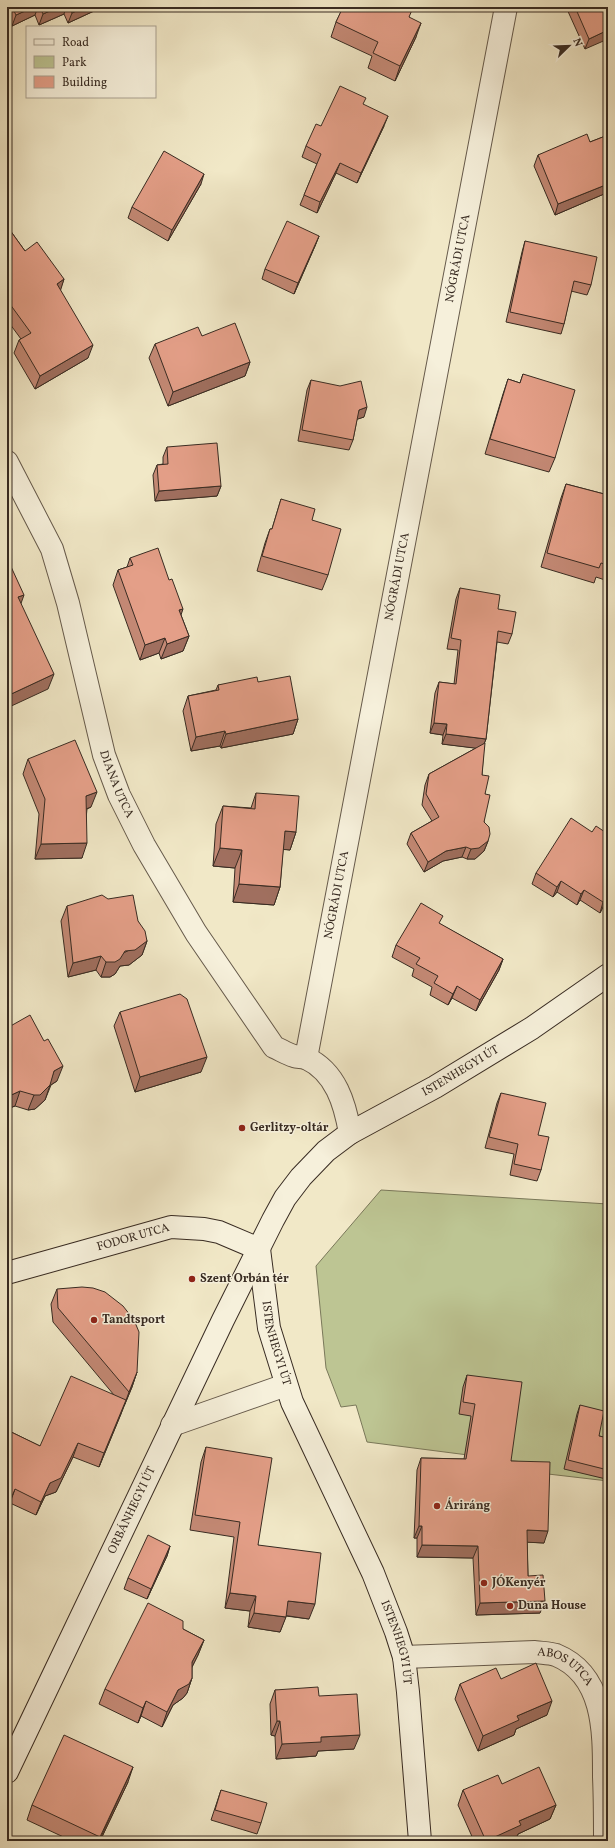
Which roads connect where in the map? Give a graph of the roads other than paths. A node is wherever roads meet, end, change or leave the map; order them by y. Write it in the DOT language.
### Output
graph roads {
  1 [pos="506,7"];
  2 [pos="7,462"];
  3 [pos="608,975"];
  4 [pos="306,1058"];
  5 [pos="350,1133"];
  6 [pos="259,1249"];
  7 [pos="7,1273"];
  8 [pos="286,1385"];
  9 [pos="172,1425"];
  10 [pos="404,1657"];
  11 [pos="7,1772"];
  12 [pos="420,1841"];
  13 [pos="605,1841"];
  1 -- 4 [label="street, NÓGRÁDI UTCA"];
  2 -- 4 [label="street, DIANA UTCA"];
  3 -- 5 [label="street, ISTENHEGYI ÚT"];
  4 -- 5 [label="street"];
  5 -- 6 [label="street, ISTENHEGYI ÚT"];
  6 -- 7 [label="street, FODOR UTCA"];
  6 -- 8 [label="street, ISTENHEGYI ÚT"];
  6 -- 9 [label="street, ORBÁNHEGYI ÚT"];
  8 -- 9 [label="street"];
  8 -- 10 [label="street, ISTENHEGYI ÚT"];
  9 -- 11 [label="street, ORBÁNHEGYI ÚT"];
  10 -- 12 [label="street, ISTENHEGYI ÚT"];
  10 -- 13 [label="street, ABOS UTCA"];
}
